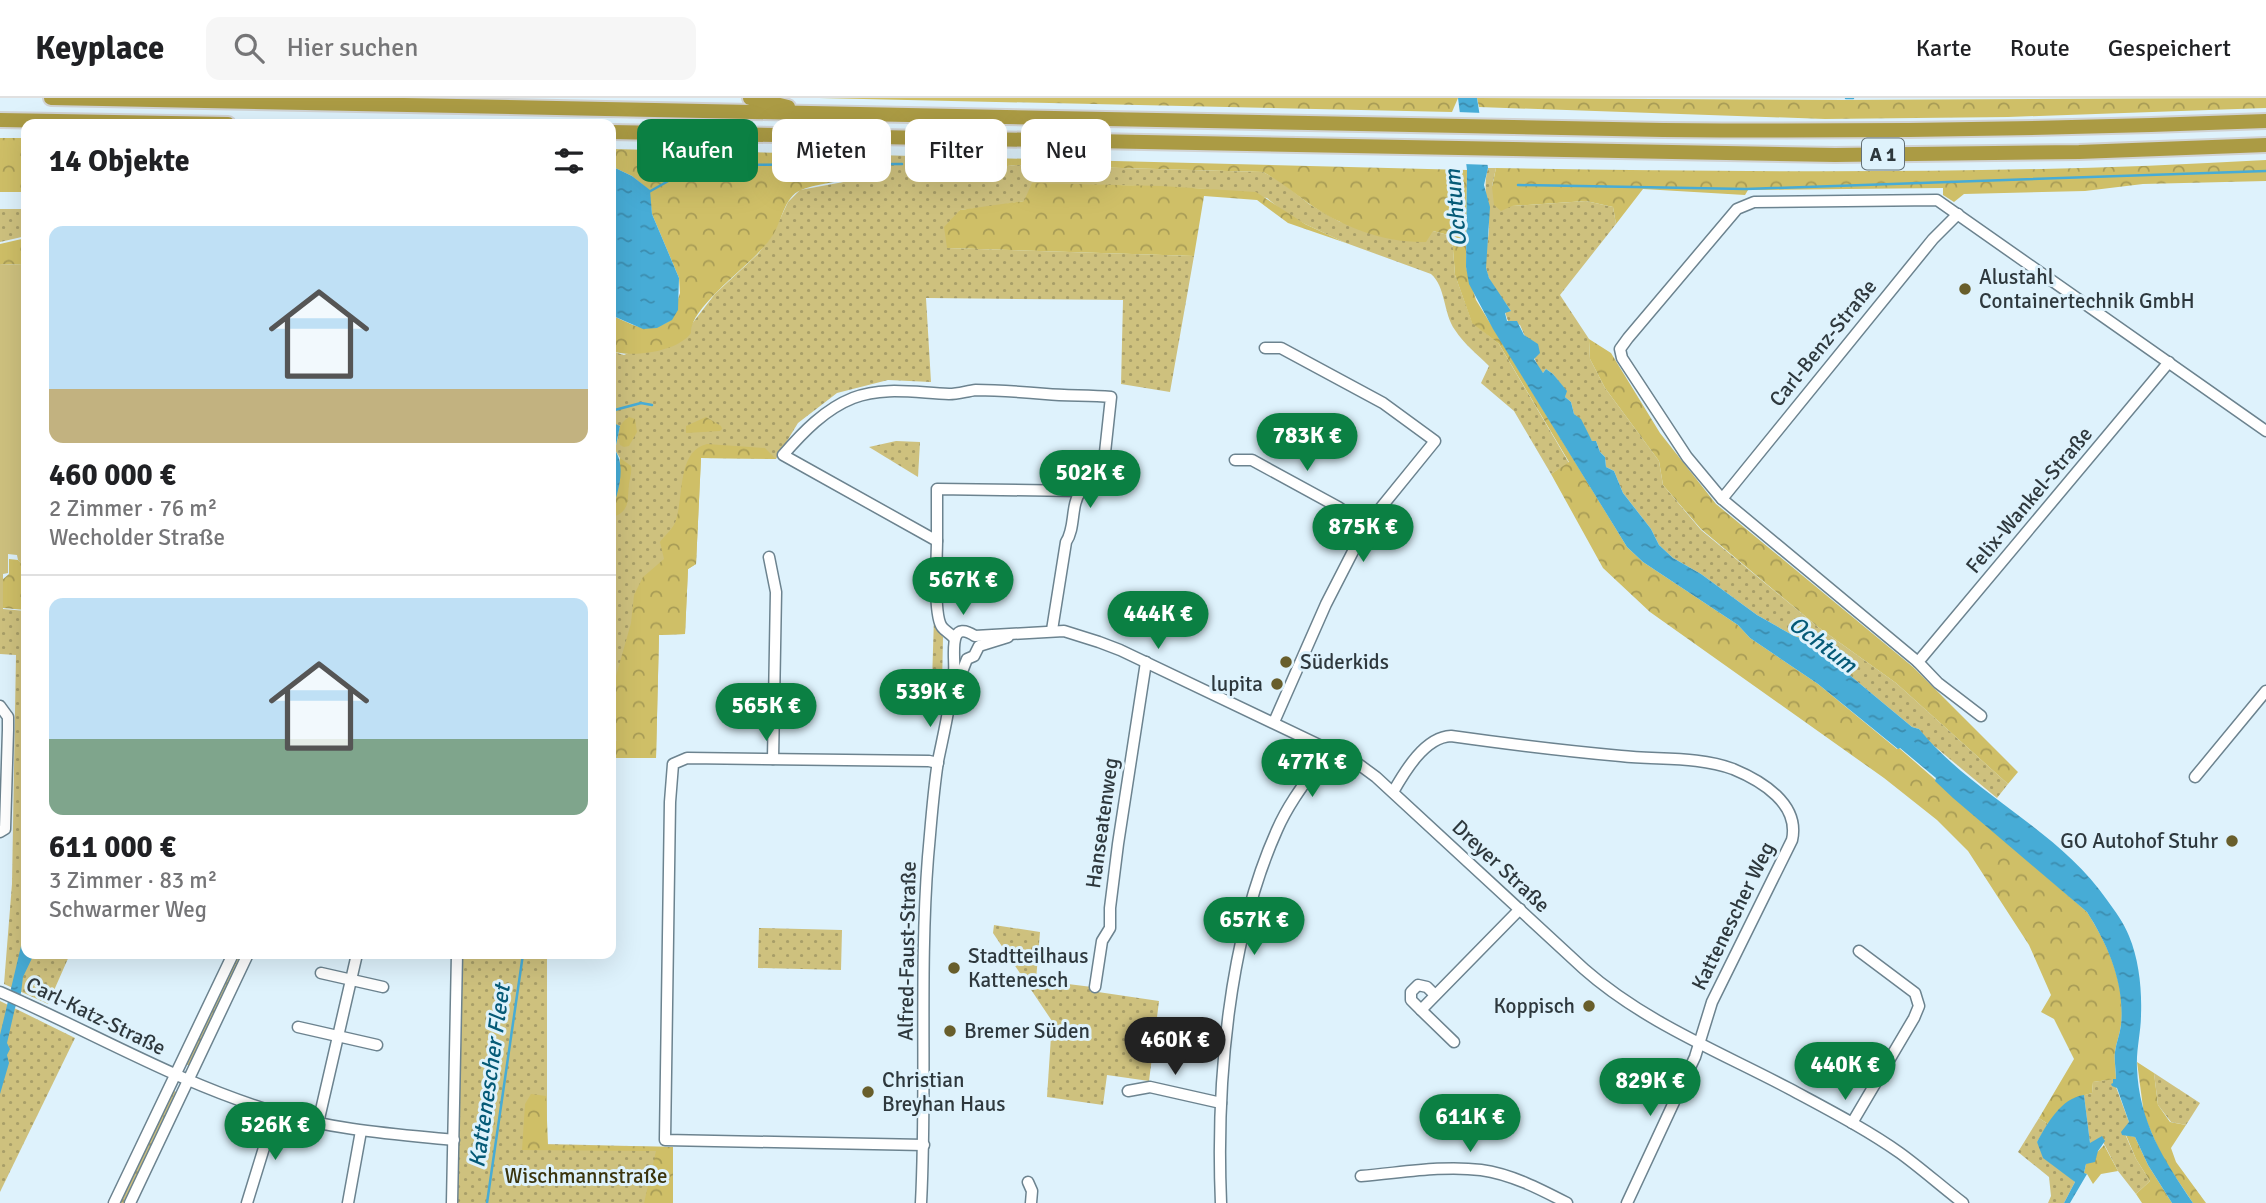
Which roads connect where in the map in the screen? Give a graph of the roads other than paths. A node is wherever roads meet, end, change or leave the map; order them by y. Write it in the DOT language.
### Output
graph roads {
  1 [pos="51,98"];
  2 [pos="358,98"];
  3 [pos="750,98"];
  4 [pos="331,103"];
  5 [pos="817,113"];
  6 [pos="0,120"];
  7 [pos="21,120"];
  8 [pos="2266,121"];
  9 [pos="616,132"];
  10 [pos="2266,145"];
  11 [pos="1958,214"];
  12 [pos="1265,348"];
  13 [pos="2169,362"];
  14 [pos="2266,431"];
  15 [pos="1235,460"];
  16 [pos="1082,491"];
  17 [pos="1721,499"];
  18 [pos="1366,526"];
  19 [pos="937,541"];
  20 [pos="769,557"];
  21 [pos="1052,630"];
  22 [pos="954,638"];
  23 [pos="977,641"];
  24 [pos="954,652"];
  25 [pos="967,659"];
  26 [pos="1146,662"];
  27 [pos="1918,662"];
  28 [pos="2266,691"];
  29 [pos="951,701"];
  30 [pos="0,706"];
  31 [pos="1982,716"];
  32 [pos="1275,722"];
  33 [pos="1329,749"];
  34 [pos="773,759"];
  35 [pos="938,763"];
  36 [pos="2196,777"];
  37 [pos="1393,792"];
  38 [pos="0,832"];
  39 [pos="1520,909"];
  40 [pos="1859,950"];
  41 [pos="231,959"];
  42 [pos="246,959"];
  43 [pos="356,959"];
  44 [pos="457,959"];
  45 [pos="321,972"];
  46 [pos="352,979"];
  47 [pos="383,987"];
  48 [pos="1095,987"];
  49 [pos="2,993"];
  50 [pos="1435,995"];
  51 [pos="1421,1010"];
  52 [pos="298,1027"];
  53 [pos="338,1036"];
  54 [pos="1454,1042"];
  55 [pos="1700,1042"];
  56 [pos="377,1045"];
  57 [pos="174,1076"];
  58 [pos="188,1082"];
  59 [pos="1128,1091"];
  60 [pos="1221,1103"];
  61 [pos="275,1112"];
  62 [pos="318,1123"];
  63 [pos="1852,1123"];
  64 [pos="361,1130"];
  65 [pos="454,1140"];
  66 [pos="924,1145"];
  67 [pos="1361,1176"];
  68 [pos="1028,1182"];
  69 [pos="114,1203"];
  70 [pos="130,1203"];
  71 [pos="247,1203"];
  72 [pos="348,1203"];
  73 [pos="452,1203"];
  74 [pos="921,1203"];
  75 [pos="1031,1203"];
  76 [pos="1222,1203"];
  77 [pos="1567,1203"];
  78 [pos="1626,1203"];
  79 [pos="1963,1203"];
  1 -- 4 [label="highway, A 1"];
  2 -- 4 [label="highway"];
  3 -- 5 [label="highway"];
  4 -- 5 [label="highway, A 1"];
  5 -- 8 [label="highway, A 1"];
  6 -- 7 [label="highway"];
  9 -- 10 [label="highway, A 1"];
  11 -- 13 [label="street"];
  11 -- 17 [label="street, Carl-Benz-Straße"];
  11 -- 17 [label="street"];
  12 -- 18 [label="street"];
  13 -- 14 [label="street"];
  13 -- 27 [label="street, Felix-Wankel-Straße"];
  15 -- 18 [label="street"];
  16 -- 19 [label="street"];
  16 -- 19 [label="street"];
  16 -- 21 [label="street"];
  17 -- 27 [label="street"];
  18 -- 32 [label="street"];
  19 -- 22 [label="street"];
  20 -- 34 [label="street"];
  21 -- 23 [label="street"];
  21 -- 26 [label="street"];
  22 -- 23 [label="street"];
  22 -- 24 [label="street, Alfred-Faust-Straße"];
  23 -- 25 [label="street, Alfred-Faust-Straße"];
  24 -- 25 [label="street"];
  24 -- 29 [label="street, Alfred-Faust-Straße"];
  25 -- 29 [label="street, Alfred-Faust-Straße"];
  26 -- 32 [label="street"];
  26 -- 48 [label="street, Hanseatenweg"];
  27 -- 31 [label="street"];
  28 -- 36 [label="street"];
  29 -- 35 [label="street, Alfred-Faust-Straße"];
  30 -- 38 [label="street"];
  32 -- 33 [label="street, Dreyer Straße"];
  33 -- 37 [label="street, Dreyer Straße"];
  33 -- 60 [label="street"];
  34 -- 35 [label="street"];
  34 -- 66 [label="street"];
  35 -- 66 [label="street, Alfred-Faust-Straße"];
  37 -- 39 [label="street, Dreyer Straße"];
  37 -- 55 [label="street, Kattenescher Weg"];
  39 -- 50 [label="street"];
  39 -- 55 [label="street, Dreyer Straße"];
  40 -- 63 [label="street"];
  41 -- 57 [label="street"];
  42 -- 58 [label="street"];
  43 -- 46 [label="street"];
  44 -- 65 [label="street"];
  45 -- 46 [label="street"];
  46 -- 47 [label="street"];
  46 -- 53 [label="street"];
  49 -- 57 [label="street, Carl-Katz-Straße"];
  50 -- 51 [label="street"];
  50 -- 51 [label="street"];
  51 -- 54 [label="street"];
  52 -- 53 [label="street"];
  53 -- 56 [label="street"];
  53 -- 62 [label="street"];
  55 -- 63 [label="street"];
  55 -- 78 [label="street, Kattenescher Weg"];
  57 -- 58 [label="street, Carl-Katz-Straße"];
  57 -- 69 [label="street"];
  58 -- 61 [label="street, Carl-Katz-Straße"];
  58 -- 70 [label="street"];
  59 -- 60 [label="street"];
  60 -- 76 [label="street"];
  61 -- 62 [label="street, Carl-Katz-Straße"];
  61 -- 71 [label="street"];
  62 -- 64 [label="street, Carl-Katz-Straße"];
  63 -- 79 [label="street"];
  64 -- 65 [label="street, Carl-Katz-Straße"];
  64 -- 72 [label="street"];
  65 -- 73 [label="street"];
  66 -- 74 [label="street, Alfred-Faust-Straße"];
  67 -- 77 [label="street"];
  68 -- 75 [label="street"];
}
